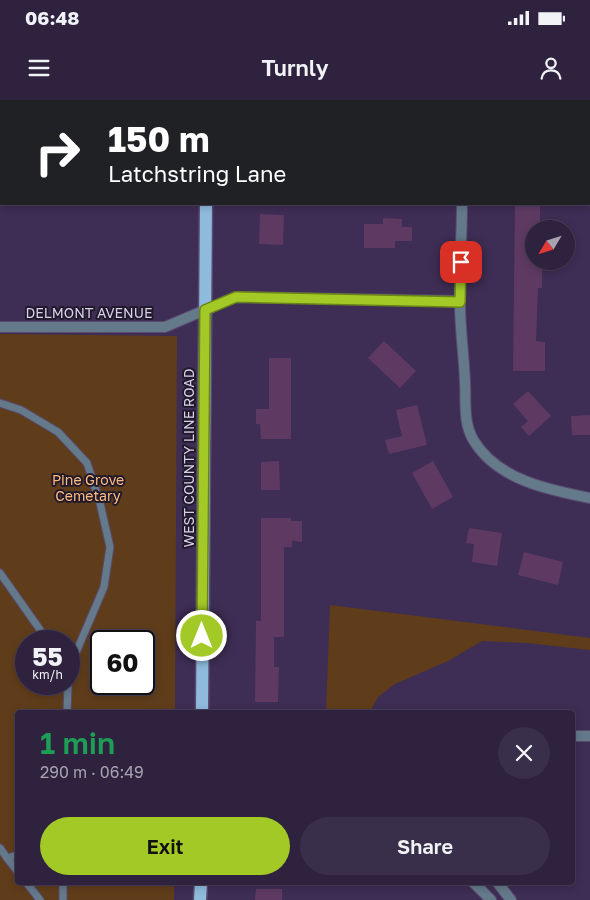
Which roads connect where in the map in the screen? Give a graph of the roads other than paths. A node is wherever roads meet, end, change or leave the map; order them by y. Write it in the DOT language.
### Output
graph roads {
  1 [pos="206,205"];
  2 [pos="462,205"];
  3 [pos="460,302"];
  4 [pos="205,310"];
  5 [pos="0,327"];
  6 [pos="0,402"];
  7 [pos="590,498"];
  8 [pos="0,573"];
  9 [pos="40,630"];
  10 [pos="80,643"];
  11 [pos="68,695"];
  12 [pos="67,710"];
  13 [pos="202,710"];
  14 [pos="575,736"];
  15 [pos="590,736"];
  16 [pos="0,848"];
  17 [pos="15,856"];
  18 [pos="7,858"];
  19 [pos="15,868"];
  20 [pos="28,885"];
  21 [pos="63,885"];
  22 [pos="200,885"];
  23 [pos="476,885"];
  24 [pos="500,885"];
  25 [pos="40,900"];
  26 [pos="63,900"];
  27 [pos="200,900"];
  28 [pos="491,900"];
  29 [pos="511,900"];
  1 -- 4 [label="main road, WEST COUNTY LINE ROAD"];
  2 -- 3 [label="street"];
  3 -- 4 [label="street, DELMONT AVENUE"];
  3 -- 7 [label="street"];
  4 -- 5 [label="street, DELMONT AVENUE"];
  4 -- 13 [label="main road, WEST COUNTY LINE ROAD"];
  6 -- 10 [label="lane"];
  8 -- 9 [label="lane"];
  11 -- 12 [label="lane"];
  14 -- 15 [label="street"];
  16 -- 18 [label="lane"];
  17 -- 18 [label="lane"];
  18 -- 19 [label="lane"];
  20 -- 25 [label="lane"];
  21 -- 26 [label="lane"];
  22 -- 27 [label="main road"];
  23 -- 28 [label="street"];
  24 -- 29 [label="street"];
}
